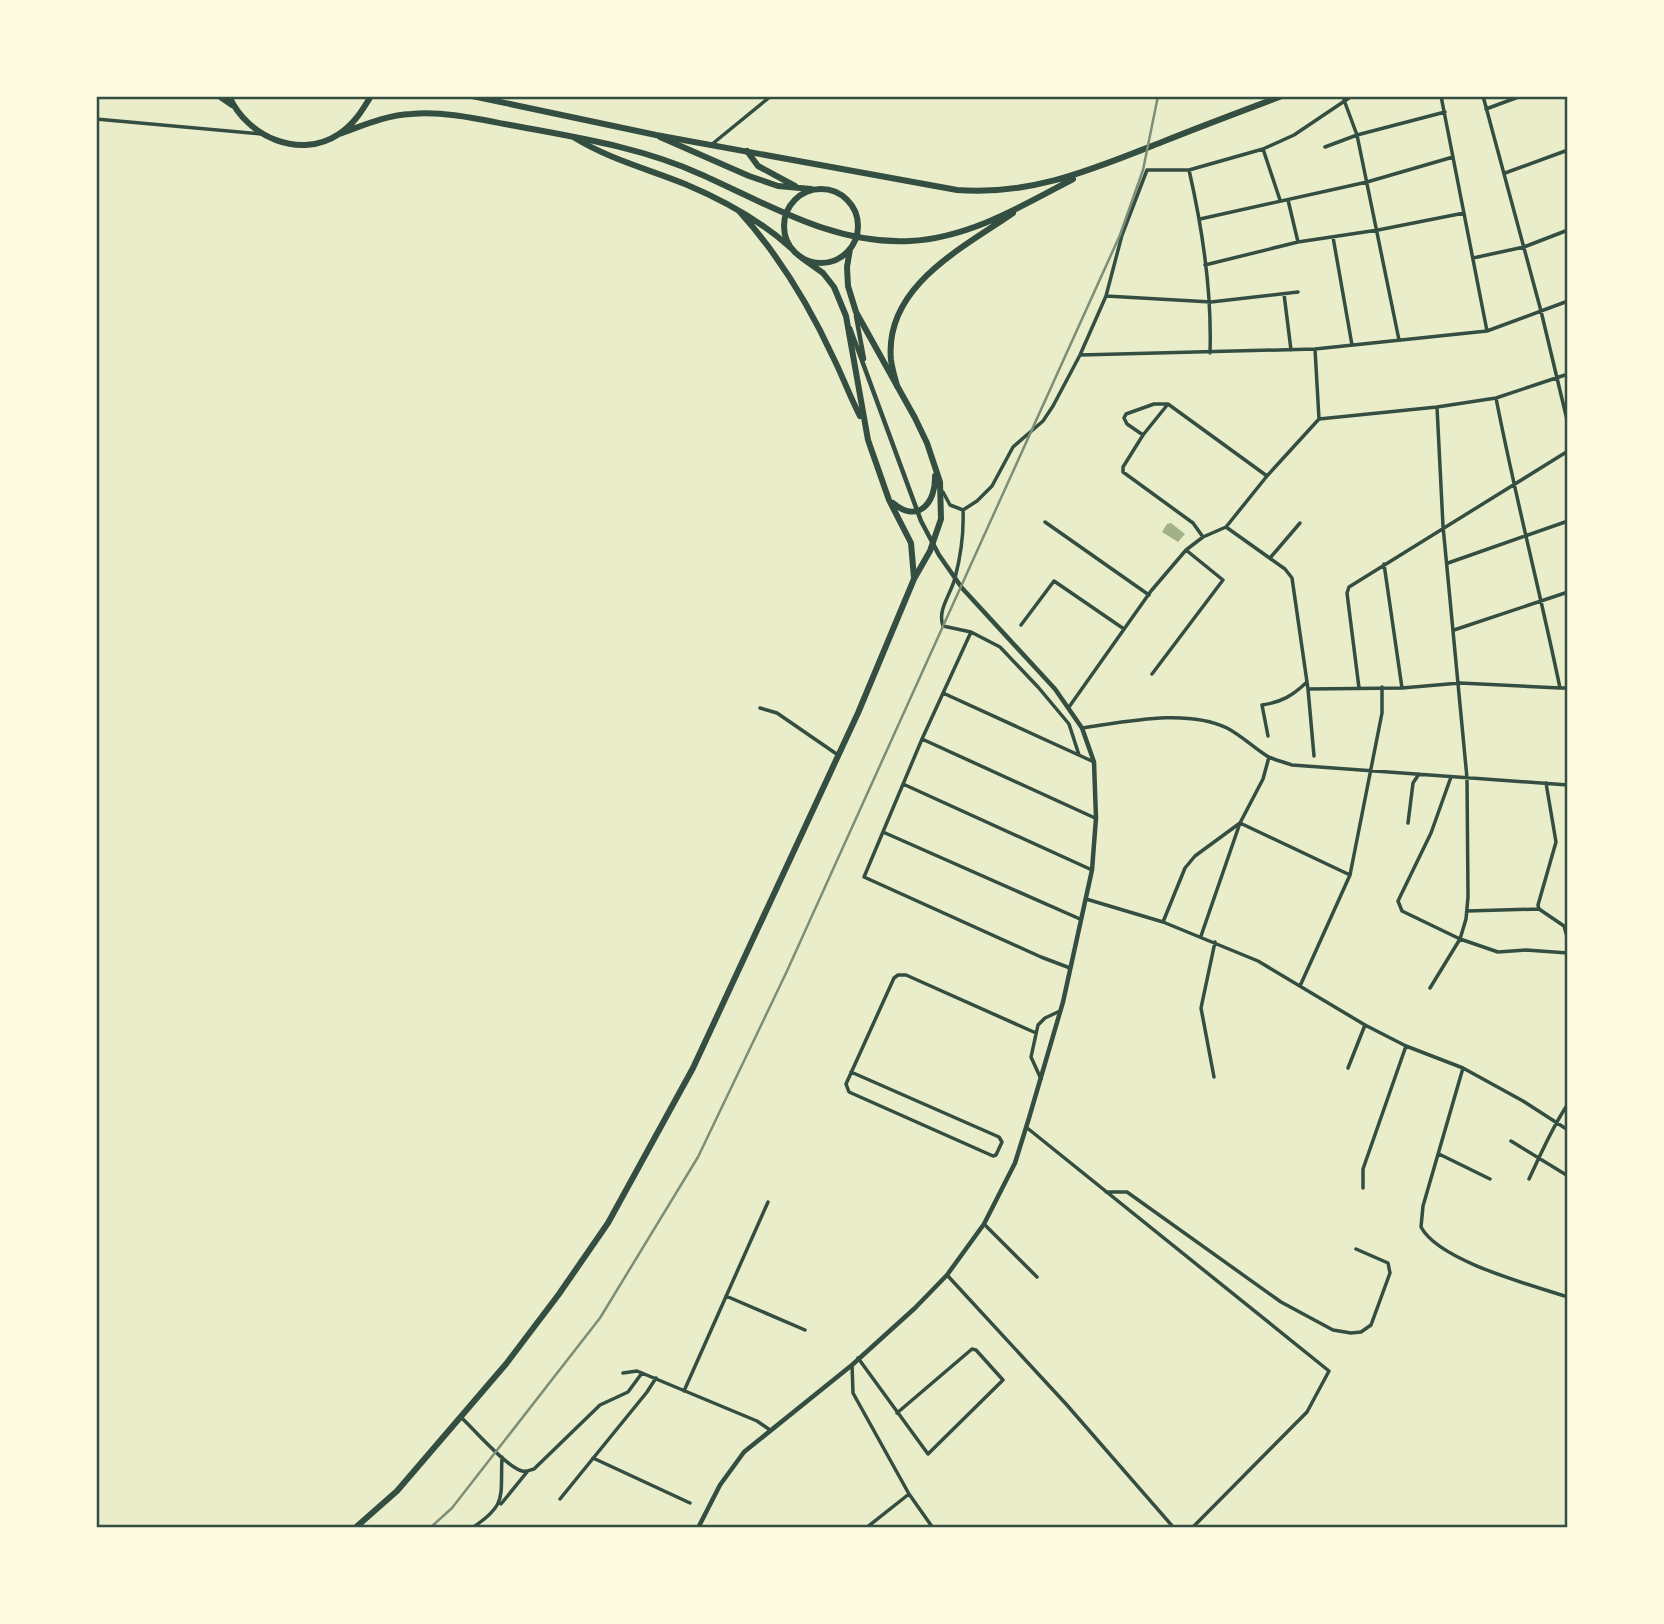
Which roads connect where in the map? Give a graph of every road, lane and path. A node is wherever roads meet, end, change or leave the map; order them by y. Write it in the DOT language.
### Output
graph roads {
  1 [pos="219,96"];
  2 [pos="229,96"];
  3 [pos="371,96"];
  4 [pos="771,96"];
  5 [pos="1282,96"];
  6 [pos="1352,96"];
  7 [pos="1441,96"];
  8 [pos="1483,96"];
  9 [pos="1521,96"];
  10 [pos="474,97"];
  11 [pos="1344,100"];
  12 [pos="234,107"];
  13 [pos="1486,109"];
  14 [pos="1445,112"];
  15 [pos="96,119"];
  16 [pos="261,134"];
  17 [pos="339,134"];
  18 [pos="656,135"];
  19 [pos="1357,135"];
  20 [pos="574,137"];
  21 [pos="712,145"];
  22 [pos="1325,146"];
  23 [pos="1263,149"];
  24 [pos="1568,150"];
  25 [pos="747,151"];
  26 [pos="1453,157"];
  27 [pos="1189,170"];
  28 [pos="1087,172"];
  29 [pos="1505,173"];
  30 [pos="1367,182"];
  31 [pos="797,187"];
  32 [pos="813,189"];
  33 [pos="1288,200"];
  34 [pos="1281,201"];
  35 [pos="1027,203"];
  36 [pos="739,211"];
  37 [pos="1464,213"];
  38 [pos="1200,219"];
  39 [pos="1378,230"];
  40 [pos="1568,230"];
  41 [pos="1333,237"];
  42 [pos="1298,242"];
  43 [pos="1524,247"];
  44 [pos="791,248"];
  45 [pos="850,249"];
  46 [pos="802,258"];
  47 [pos="1472,258"];
  48 [pos="1205,265"];
  49 [pos="1298,292"];
  50 [pos="1284,294"];
  51 [pos="1106,296"];
  52 [pos="1568,301"];
  53 [pos="1211,302"];
  54 [pos="1541,311"];
  55 [pos="856,312"];
  56 [pos="846,316"];
  57 [pos="1487,331"];
  58 [pos="1399,340"];
  59 [pos="1352,345"];
  60 [pos="1315,349"];
  61 [pos="1291,350"];
  62 [pos="1210,354"];
  63 [pos="1080,355"];
  64 [pos="866,370"];
  65 [pos="1568,374"];
  66 [pos="1558,377"];
  67 [pos="897,386"];
  68 [pos="1496,398"];
  69 [pos="1168,404"];
  70 [pos="1437,407"];
  71 [pos="1320,419"];
  72 [pos="864,424"];
  73 [pos="1568,424"];
  74 [pos="1143,435"];
  75 [pos="1568,451"];
  76 [pos="934,464"];
  77 [pos="1267,476"];
  78 [pos="1513,486"];
  79 [pos="942,491"];
  80 [pos="889,500"];
  81 [pos="963,510"];
  82 [pos="1045,522"];
  83 [pos="1568,522"];
  84 [pos="1300,523"];
  85 [pos="1443,526"];
  86 [pos="1226,527"];
  87 [pos="1203,537"];
  88 [pos="1525,537"];
  89 [pos="1186,550"];
  90 [pos="1270,558"];
  91 [pos="1448,563"];
  92 [pos="1384,564"];
  93 [pos="914,579"];
  94 [pos="1568,592"];
  95 [pos="1149,595"];
  96 [pos="1542,599"];
  97 [pos="1021,625"];
  98 [pos="1124,629"];
  99 [pos="1454,630"];
  100 [pos="971,632"];
  101 [pos="1152,674"];
  102 [pos="1307,682"];
  103 [pos="1460,683"];
  104 [pos="1382,687"];
  105 [pos="1359,688"];
  106 [pos="1402,688"];
  107 [pos="1560,688"];
  108 [pos="1568,688"];
  109 [pos="1308,689"];
  110 [pos="943,693"];
  111 [pos="1069,707"];
  112 [pos="760,708"];
  113 [pos="1082,728"];
  114 [pos="1268,736"];
  115 [pos="922,739"];
  116 [pos="838,755"];
  117 [pos="1079,755"];
  118 [pos="1314,755"];
  119 [pos="1269,757"];
  120 [pos="1094,762"];
  121 [pos="1371,769"];
  122 [pos="1419,774"];
  123 [pos="1451,777"];
  124 [pos="1467,778"];
  125 [pos="1546,783"];
  126 [pos="902,784"];
  127 [pos="1568,785"];
  128 [pos="1096,818"];
  129 [pos="1240,823"];
  130 [pos="1408,823"];
  131 [pos="883,832"];
  132 [pos="1092,870"];
  133 [pos="1350,875"];
  134 [pos="1086,900"];
  135 [pos="1539,909"];
  136 [pos="1467,911"];
  137 [pos="1080,919"];
  138 [pos="1163,922"];
  139 [pos="1201,936"];
  140 [pos="1460,939"];
  141 [pos="1568,940"];
  142 [pos="1215,942"];
  143 [pos="1568,953"];
  144 [pos="1070,968"];
  145 [pos="1300,986"];
  146 [pos="1430,988"];
  147 [pos="1060,1011"];
  148 [pos="1365,1025"];
  149 [pos="1036,1033"];
  150 [pos="1406,1046"];
  151 [pos="1348,1068"];
  152 [pos="1462,1068"];
  153 [pos="851,1072"];
  154 [pos="1214,1077"];
  155 [pos="1041,1079"];
  156 [pos="1568,1104"];
  157 [pos="1556,1122"];
  158 [pos="1026,1127"];
  159 [pos="1568,1130"];
  160 [pos="1511,1141"];
  161 [pos="1439,1154"];
  162 [pos="1540,1157"];
  163 [pos="1568,1176"];
  164 [pos="1490,1179"];
  165 [pos="1529,1179"];
  166 [pos="1363,1188"];
  167 [pos="1106,1192"];
  168 [pos="768,1202"];
  169 [pos="984,1224"];
  170 [pos="1356,1249"];
  171 [pos="947,1275"];
  172 [pos="1037,1277"];
  173 [pos="726,1296"];
  174 [pos="1568,1297"];
  175 [pos="806,1331"];
  176 [pos="859,1358"];
  177 [pos="852,1365"];
  178 [pos="623,1373"];
  179 [pos="642,1373"];
  180 [pos="656,1378"];
  181 [pos="684,1391"];
  182 [pos="898,1413"];
  183 [pos="461,1417"];
  184 [pos="769,1430"];
  185 [pos="502,1457"];
  186 [pos="593,1458"];
  187 [pos="528,1471"];
  188 [pos="909,1494"];
  189 [pos="560,1499"];
  190 [pos="690,1503"];
  191 [pos="497,1508"];
  192 [pos="355,1528"];
  193 [pos="472,1528"];
  194 [pos="698,1528"];
  195 [pos="866,1528"];
  196 [pos="933,1528"];
  197 [pos="1174,1528"];
  198 [pos="1192,1528"];
  1 -- 12 [label="main road"];
  2 -- 12 [label="main road"];
  3 -- 17 [label="main road"];
  4 -- 21 [label="street"];
  5 -- 28 [label="main road"];
  6 -- 11 [label="street"];
  7 -- 14 [label="street"];
  8 -- 13 [label="street"];
  9 -- 13 [label="street"];
  10 -- 18 [label="main road"];
  11 -- 19 [label="street"];
  11 -- 23 [label="street"];
  12 -- 16 [label="main road"];
  13 -- 29 [label="street"];
  14 -- 19 [label="street"];
  14 -- 26 [label="street"];
  15 -- 16 [label="street"];
  16 -- 17 [label="main road"];
  17 -- 20 [label="main road"];
  18 -- 21 [label="main road"];
  18 -- 31 [label="main road"];
  19 -- 22 [label="street"];
  19 -- 30 [label="street"];
  20 -- 35 [label="main road"];
  20 -- 36 [label="main road"];
  21 -- 25 [label="main road"];
  23 -- 27 [label="street"];
  23 -- 34 [label="street"];
  24 -- 29 [label="street"];
  25 -- 28 [label="main road"];
  25 -- 31 [label="main road"];
  26 -- 30 [label="street"];
  26 -- 37 [label="street"];
  27 -- 38 [label="street"];
  27 -- 51 [label="street"];
  28 -- 35 [label="main road"];
  29 -- 43 [label="street"];
  30 -- 33 [label="street"];
  30 -- 39 [label="street"];
  31 -- 32 [label="main road"];
  32 -- 44 [label="main road"];
  32 -- 45 [label="main road"];
  33 -- 34 [label="street"];
  33 -- 42 [label="street"];
  34 -- 38 [label="street"];
  35 -- 67 [label="main road"];
  36 -- 44 [label="main road"];
  36 -- 72 [label="main road"];
  37 -- 39 [label="street"];
  37 -- 47 [label="street"];
  38 -- 48 [label="street"];
  39 -- 41 [label="street"];
  39 -- 58 [label="street"];
  40 -- 43 [label="street"];
  41 -- 42 [label="street"];
  41 -- 59 [label="street"];
  42 -- 48 [label="street"];
  43 -- 47 [label="street"];
  43 -- 54 [label="street"];
  44 -- 46 [label="main road"];
  45 -- 46 [label="main road"];
  45 -- 55 [label="main road"];
  46 -- 56 [label="main road"];
  47 -- 57 [label="street"];
  48 -- 53 [label="street"];
  49 -- 50 [label="street"];
  50 -- 53 [label="street"];
  50 -- 61 [label="street"];
  51 -- 53 [label="street"];
  51 -- 63 [label="street"];
  52 -- 54 [label="street"];
  53 -- 62 [label="street"];
  54 -- 57 [label="street"];
  54 -- 66 [label="street"];
  55 -- 64 [label="street"];
  55 -- 67 [label="main road"];
  56 -- 64 [label="street"];
  56 -- 72 [label="main road"];
  57 -- 58 [label="street"];
  58 -- 59 [label="street"];
  59 -- 60 [label="street"];
  60 -- 61 [label="street"];
  60 -- 71 [label="street"];
  61 -- 62 [label="street"];
  62 -- 63 [label="street"];
  63 -- 81 [label="street"];
  64 -- 111 [label="street"];
  65 -- 66 [label="street"];
  66 -- 68 [label="street"];
  66 -- 73 [label="street"];
  67 -- 76 [label="main road"];
  68 -- 70 [label="street"];
  68 -- 78 [label="street"];
  69 -- 74 [label="street"];
  69 -- 74 [label="street"];
  69 -- 77 [label="street"];
  70 -- 71 [label="street"];
  70 -- 85 [label="street"];
  71 -- 77 [label="street"];
  72 -- 80 [label="main road"];
  74 -- 87 [label="street"];
  75 -- 78 [label="street"];
  76 -- 79 [label="main road"];
  76 -- 80 [label="main road"];
  77 -- 86 [label="street"];
  78 -- 85 [label="street"];
  78 -- 88 [label="street"];
  79 -- 81 [label="street"];
  79 -- 93 [label="main road"];
  80 -- 93 [label="main road"];
  81 -- 100 [label="street"];
  82 -- 95 [label="street"];
  83 -- 88 [label="street"];
  84 -- 90 [label="street"];
  85 -- 91 [label="street"];
  85 -- 92 [label="street"];
  86 -- 87 [label="street"];
  86 -- 90 [label="street"];
  87 -- 89 [label="street"];
  88 -- 91 [label="street"];
  88 -- 96 [label="street"];
  89 -- 95 [label="street"];
  89 -- 101 [label="street"];
  90 -- 102 [label="street"];
  91 -- 99 [label="street"];
  92 -- 105 [label="street"];
  92 -- 106 [label="street"];
  93 -- 116 [label="main road"];
  94 -- 96 [label="street"];
  95 -- 98 [label="street"];
  96 -- 99 [label="street"];
  96 -- 107 [label="street"];
  97 -- 98 [label="street"];
  98 -- 111 [label="street"];
  99 -- 103 [label="street"];
  100 -- 110 [label="street"];
  100 -- 117 [label="street"];
  102 -- 109 [label="street"];
  102 -- 114 [label="street"];
  103 -- 106 [label="street"];
  103 -- 107 [label="street"];
  103 -- 124 [label="street"];
  104 -- 105 [label="street"];
  104 -- 106 [label="street"];
  104 -- 121 [label="street"];
  105 -- 109 [label="street"];
  107 -- 108 [label="street"];
  109 -- 118 [label="street"];
  110 -- 115 [label="street"];
  110 -- 117 [label="street"];
  111 -- 113 [label="street"];
  112 -- 116 [label="street"];
  113 -- 119 [label="street"];
  113 -- 120 [label="street"];
  115 -- 126 [label="street"];
  115 -- 128 [label="street"];
  116 -- 183 [label="main road"];
  117 -- 120 [label="street"];
  119 -- 121 [label="street"];
  119 -- 129 [label="street"];
  120 -- 128 [label="street"];
  121 -- 122 [label="street"];
  121 -- 133 [label="street"];
  122 -- 123 [label="street"];
  122 -- 130 [label="street"];
  123 -- 124 [label="street"];
  123 -- 140 [label="street"];
  124 -- 125 [label="street"];
  124 -- 136 [label="street"];
  125 -- 127 [label="street"];
  125 -- 135 [label="street"];
  126 -- 131 [label="street"];
  126 -- 132 [label="street"];
  128 -- 132 [label="street"];
  129 -- 133 [label="street"];
  129 -- 138 [label="street"];
  129 -- 139 [label="street"];
  131 -- 137 [label="street"];
  131 -- 144 [label="street"];
  132 -- 134 [label="street"];
  133 -- 145 [label="street"];
  134 -- 137 [label="street"];
  134 -- 138 [label="street"];
  135 -- 136 [label="street"];
  135 -- 141 [label="street"];
  136 -- 140 [label="street"];
  137 -- 144 [label="street"];
  138 -- 139 [label="street"];
  139 -- 142 [label="street"];
  140 -- 143 [label="street"];
  140 -- 146 [label="street"];
  142 -- 145 [label="street"];
  142 -- 154 [label="street"];
  144 -- 147 [label="street"];
  145 -- 148 [label="street"];
  147 -- 149 [label="street"];
  147 -- 155 [label="street"];
  148 -- 150 [label="street"];
  148 -- 151 [label="street"];
  149 -- 153 [label="street"];
  149 -- 155 [label="street"];
  150 -- 152 [label="street"];
  150 -- 166 [label="street"];
  152 -- 157 [label="street"];
  152 -- 161 [label="street"];
  153 -- 153 [label="street"];
  155 -- 158 [label="street"];
  156 -- 157 [label="street"];
  157 -- 159 [label="street"];
  157 -- 162 [label="street"];
  158 -- 167 [label="street"];
  158 -- 169 [label="street"];
  160 -- 162 [label="street"];
  161 -- 164 [label="street"];
  161 -- 174 [label="street"];
  162 -- 163 [label="street"];
  162 -- 165 [label="street"];
  167 -- 170 [label="street"];
  167 -- 198 [label="street"];
  168 -- 173 [label="street"];
  169 -- 171 [label="street"];
  169 -- 172 [label="street"];
  171 -- 176 [label="street"];
  171 -- 197 [label="street"];
  173 -- 175 [label="street"];
  173 -- 181 [label="street"];
  176 -- 177 [label="street"];
  176 -- 182 [label="street"];
  177 -- 184 [label="street"];
  177 -- 188 [label="street"];
  178 -- 179 [label="street"];
  179 -- 180 [label="street"];
  179 -- 187 [label="street"];
  180 -- 181 [label="street"];
  180 -- 186 [label="street"];
  181 -- 184 [label="street"];
  182 -- 182 [label="street"];
  183 -- 185 [label="street"];
  183 -- 192 [label="main road"];
  184 -- 194 [label="street"];
  185 -- 187 [label="street"];
  185 -- 191 [label="street"];
  186 -- 189 [label="street"];
  186 -- 190 [label="street"];
  187 -- 191 [label="street"];
  188 -- 195 [label="street"];
  188 -- 196 [label="street"];
  191 -- 193 [label="street"];
}
